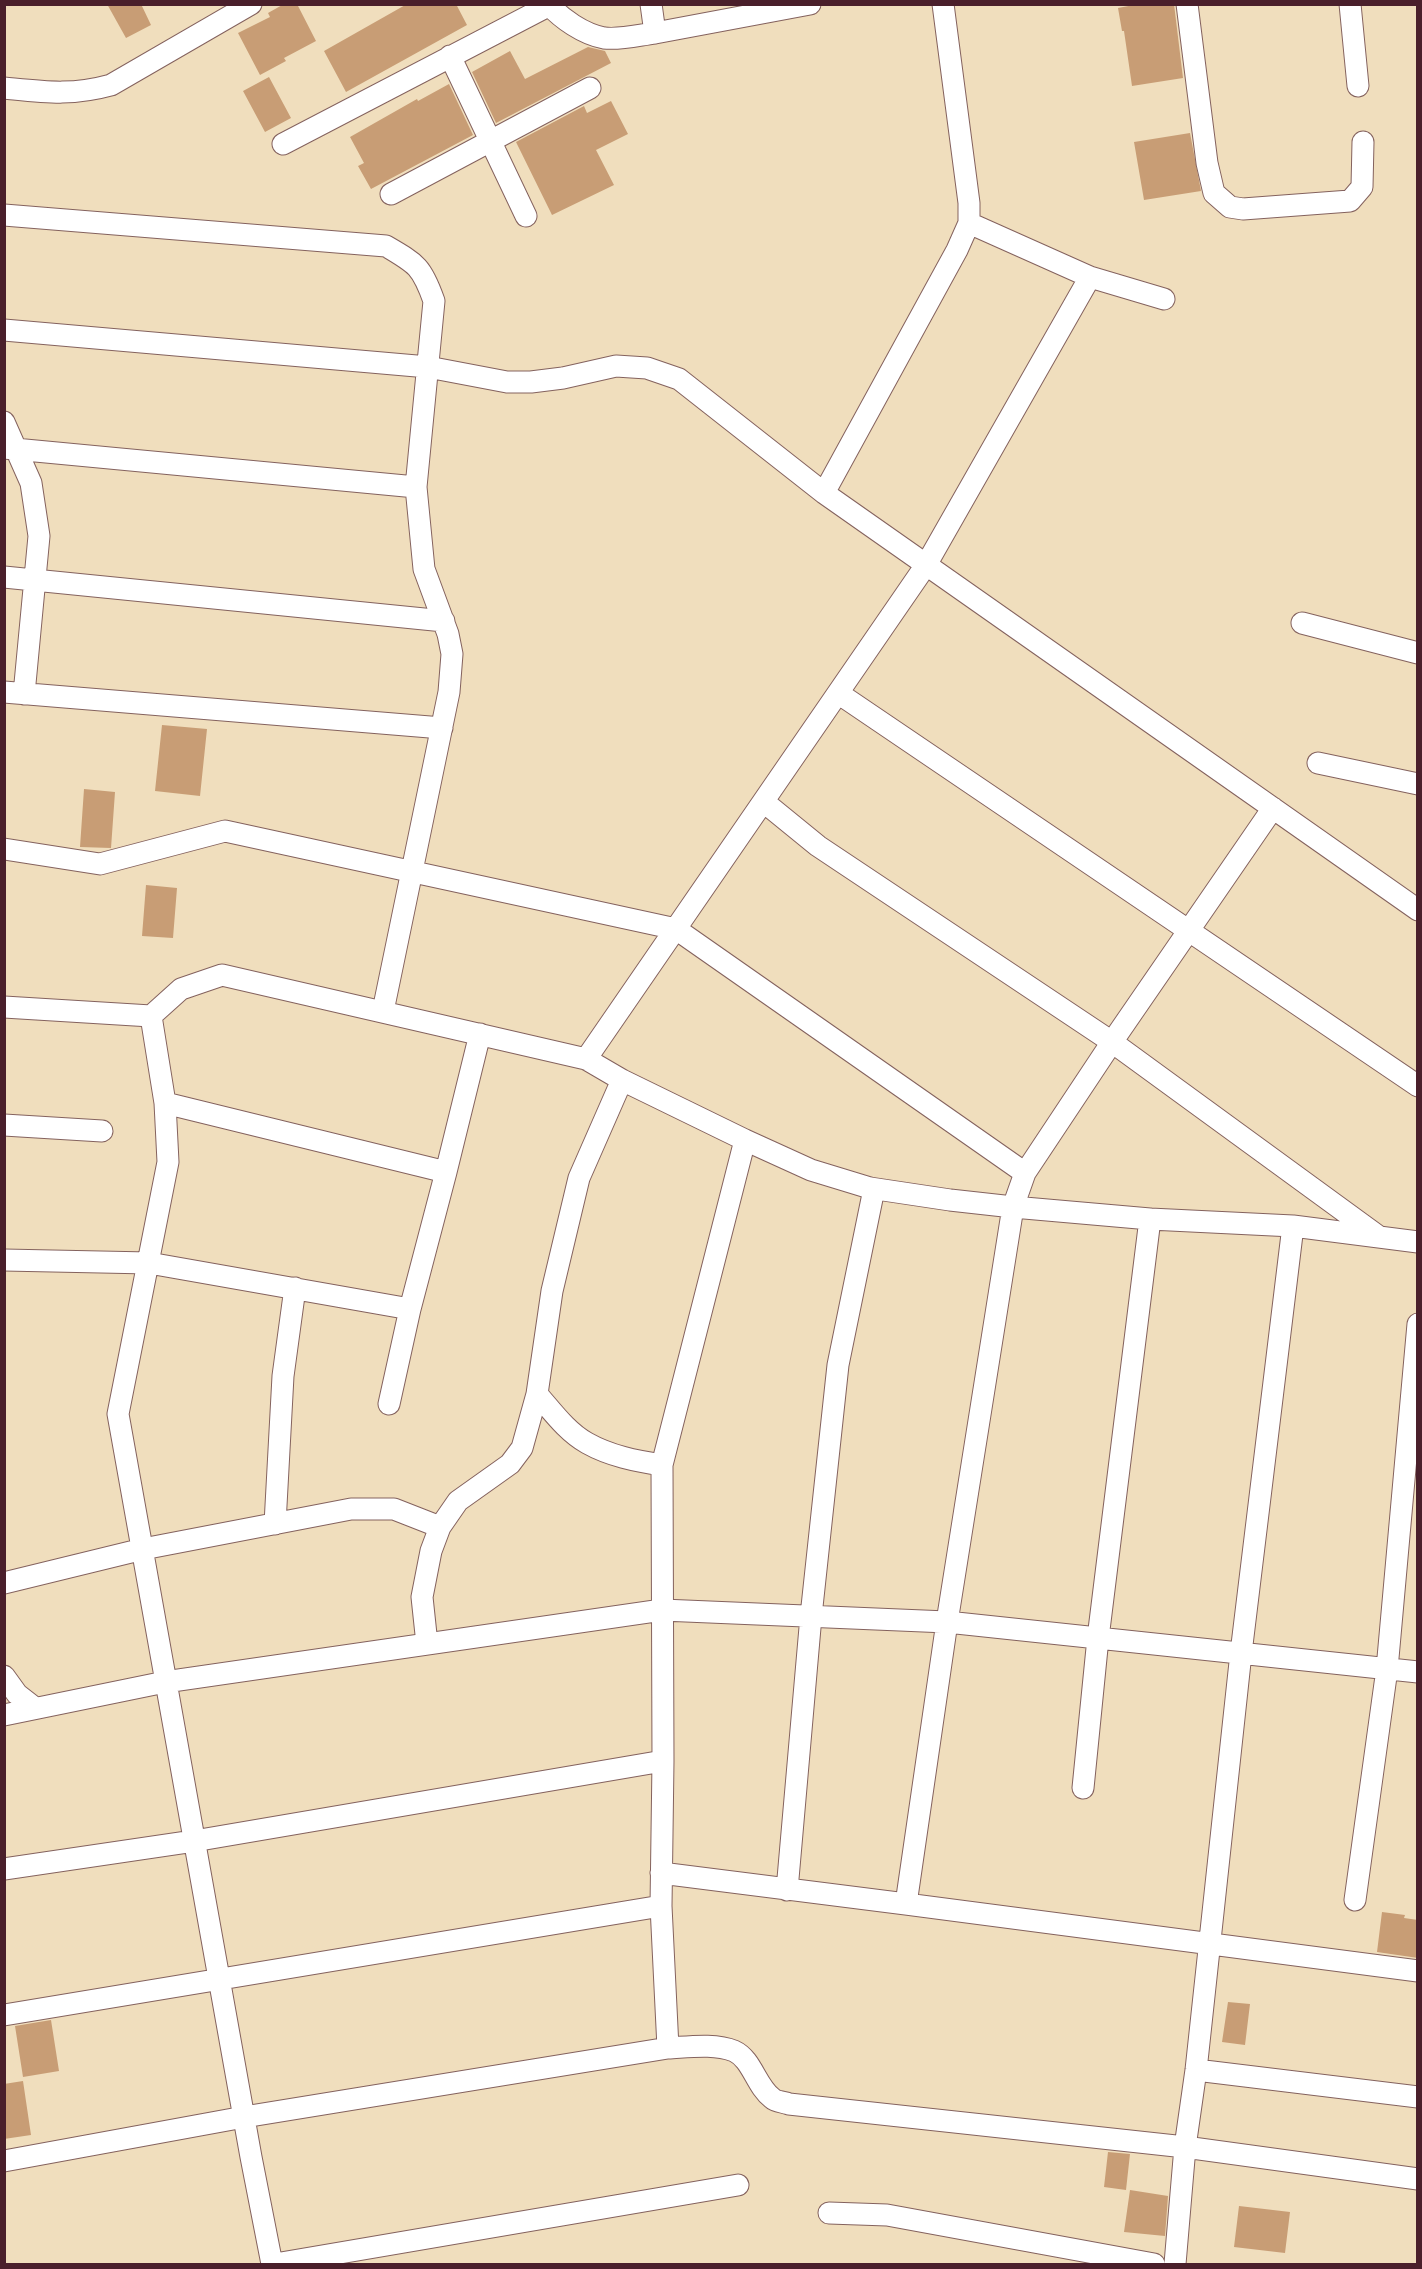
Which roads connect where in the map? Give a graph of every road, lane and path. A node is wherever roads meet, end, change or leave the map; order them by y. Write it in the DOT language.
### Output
graph roads {
  1 [pos="251,4"];
  2 [pos="651,4"];
  3 [pos="810,4"];
  4 [pos="943,4"];
  5 [pos="1187,4"];
  6 [pos="1350,4"];
  7 [pos="548,5"];
  8 [pos="655,33"];
  9 [pos="450,56"];
  10 [pos="1359,86"];
  11 [pos="4,88"];
  12 [pos="590,88"];
  13 [pos="490,141"];
  14 [pos="1363,142"];
  15 [pos="283,144"];
  16 [pos="391,194"];
  17 [pos="4,215"];
  18 [pos="526,216"];
  19 [pos="969,223"];
  20 [pos="1090,277"];
  21 [pos="1164,299"];
  22 [pos="4,330"];
  23 [pos="428,367"];
  24 [pos="4,422"];
  25 [pos="11,449"];
  26 [pos="416,487"];
  27 [pos="824,493"];
  28 [pos="926,565"];
  29 [pos="4,577"];
  30 [pos="36,580"];
  31 [pos="444,621"];
  32 [pos="1302,623"];
  33 [pos="1418,653"];
  34 [pos="14,693"];
  35 [pos="838,693"];
  36 [pos="442,728"];
  37 [pos="1318,763"];
  38 [pos="1418,784"];
  39 [pos="764,802"];
  40 [pos="1273,808"];
  41 [pos="4,849"];
  42 [pos="413,872"];
  43 [pos="1418,910"];
  44 [pos="676,929"];
  45 [pos="1190,931"];
  46 [pos="4,1007"];
  47 [pos="383,1011"];
  48 [pos="151,1016"];
  49 [pos="480,1034"];
  50 [pos="1112,1042"];
  51 [pos="586,1059"];
  52 [pos="622,1080"];
  53 [pos="1418,1086"];
  54 [pos="165,1103"];
  55 [pos="4,1125"];
  56 [pos="102,1131"];
  57 [pos="745,1140"];
  58 [pos="446,1172"];
  59 [pos="1025,1173"];
  60 [pos="874,1188"];
  61 [pos="1012,1207"];
  62 [pos="1150,1219"];
  63 [pos="1293,1226"];
  64 [pos="1379,1237"];
  65 [pos="1418,1242"];
  66 [pos="4,1260"];
  67 [pos="149,1263"];
  68 [pos="295,1288"];
  69 [pos="410,1309"];
  70 [pos="1418,1324"];
  71 [pos="537,1394"];
  72 [pos="389,1404"];
  73 [pos="662,1465"];
  74 [pos="275,1524"];
  75 [pos="440,1527"];
  76 [pos="143,1549"];
  77 [pos="4,1583"];
  78 [pos="662,1610"];
  79 [pos="811,1616"];
  80 [pos="947,1622"];
  81 [pos="1098,1638"];
  82 [pos="427,1644"];
  83 [pos="1241,1653"];
  84 [pos="1387,1669"];
  85 [pos="1418,1672"];
  86 [pos="4,1676"];
  87 [pos="165,1682"];
  88 [pos="35,1708"];
  89 [pos="4,1715"];
  90 [pos="663,1761"];
  91 [pos="1083,1788"];
  92 [pos="194,1841"];
  93 [pos="4,1869"];
  94 [pos="661,1873"];
  95 [pos="787,1890"];
  96 [pos="1355,1900"];
  97 [pos="906,1904"];
  98 [pos="661,1906"];
  99 [pos="1210,1944"];
  100 [pos="1418,1971"];
  101 [pos="219,1978"];
  102 [pos="4,2015"];
  103 [pos="668,2048"];
  104 [pos="1196,2070"];
  105 [pos="1418,2097"];
  106 [pos="244,2117"];
  107 [pos="1185,2147"];
  108 [pos="4,2161"];
  109 [pos="1418,2179"];
  110 [pos="738,2185"];
  111 [pos="829,2213"];
  112 [pos="274,2265"];
  113 [pos="1154,2265"];
  114 [pos="1176,2265"];
  1 -- 11 [label="street"];
  2 -- 8 [label="street"];
  3 -- 8 [label="street"];
  4 -- 19 [label="street"];
  5 -- 14 [label="street"];
  6 -- 10 [label="street"];
  7 -- 8 [label="street"];
  7 -- 9 [label="street"];
  9 -- 13 [label="street"];
  9 -- 15 [label="street"];
  12 -- 13 [label="street"];
  13 -- 16 [label="street"];
  13 -- 18 [label="street"];
  17 -- 23 [label="street"];
  19 -- 20 [label="street"];
  19 -- 27 [label="street"];
  20 -- 21 [label="street"];
  20 -- 28 [label="street"];
  22 -- 23 [label="street"];
  23 -- 26 [label="street"];
  23 -- 27 [label="street"];
  24 -- 25 [label="street"];
  25 -- 26 [label="street"];
  25 -- 30 [label="street"];
  26 -- 31 [label="street"];
  27 -- 28 [label="street"];
  28 -- 35 [label="street"];
  28 -- 40 [label="street"];
  29 -- 30 [label="street"];
  30 -- 31 [label="street"];
  30 -- 34 [label="street"];
  31 -- 36 [label="street"];
  32 -- 33 [label="street"];
  34 -- 36 [label="street"];
  35 -- 39 [label="street"];
  35 -- 45 [label="street"];
  36 -- 42 [label="street"];
  37 -- 38 [label="street"];
  39 -- 44 [label="street"];
  39 -- 50 [label="street"];
  40 -- 43 [label="street"];
  40 -- 45 [label="street"];
  41 -- 42 [label="street"];
  42 -- 44 [label="street"];
  42 -- 47 [label="street"];
  44 -- 51 [label="street"];
  44 -- 59 [label="street"];
  45 -- 50 [label="street"];
  45 -- 53 [label="street"];
  46 -- 48 [label="street"];
  47 -- 48 [label="street"];
  47 -- 49 [label="street"];
  48 -- 54 [label="street"];
  49 -- 51 [label="street"];
  49 -- 58 [label="street"];
  50 -- 59 [label="street"];
  50 -- 64 [label="street"];
  51 -- 52 [label="street"];
  52 -- 57 [label="street"];
  52 -- 71 [label="street"];
  54 -- 58 [label="street"];
  54 -- 67 [label="street"];
  55 -- 56 [label="street"];
  57 -- 60 [label="street"];
  57 -- 73 [label="street"];
  58 -- 69 [label="street"];
  59 -- 61 [label="street"];
  60 -- 61 [label="street"];
  60 -- 79 [label="street"];
  61 -- 62 [label="street"];
  61 -- 80 [label="street"];
  62 -- 63 [label="street"];
  62 -- 81 [label="street"];
  63 -- 64 [label="street"];
  63 -- 83 [label="street"];
  64 -- 65 [label="street"];
  66 -- 67 [label="street"];
  67 -- 68 [label="street"];
  67 -- 76 [label="street"];
  68 -- 69 [label="street"];
  68 -- 74 [label="street"];
  69 -- 72 [label="street"];
  70 -- 84 [label="street"];
  71 -- 73 [label="street"];
  71 -- 75 [label="street"];
  73 -- 78 [label="street"];
  74 -- 75 [label="street"];
  74 -- 76 [label="street"];
  75 -- 82 [label="street"];
  76 -- 77 [label="street"];
  76 -- 87 [label="street"];
  78 -- 79 [label="street"];
  78 -- 82 [label="street"];
  78 -- 90 [label="street"];
  79 -- 80 [label="street"];
  79 -- 95 [label="street"];
  80 -- 81 [label="street"];
  80 -- 97 [label="street"];
  81 -- 83 [label="street"];
  81 -- 91 [label="street"];
  82 -- 87 [label="street"];
  83 -- 84 [label="street"];
  83 -- 99 [label="street"];
  84 -- 85 [label="street"];
  84 -- 96 [label="street"];
  86 -- 88 [label="street"];
  87 -- 88 [label="street"];
  87 -- 92 [label="street"];
  88 -- 89 [label="street"];
  90 -- 92 [label="street"];
  90 -- 94 [label="street"];
  92 -- 93 [label="street"];
  92 -- 101 [label="street"];
  94 -- 95 [label="street"];
  94 -- 98 [label="street"];
  95 -- 97 [label="street"];
  97 -- 99 [label="street"];
  98 -- 101 [label="street"];
  98 -- 103 [label="street"];
  99 -- 100 [label="street"];
  99 -- 104 [label="street"];
  101 -- 102 [label="street"];
  101 -- 106 [label="street"];
  103 -- 106 [label="street"];
  103 -- 107 [label="street"];
  104 -- 105 [label="street"];
  104 -- 107 [label="street"];
  106 -- 108 [label="street"];
  106 -- 112 [label="street"];
  107 -- 109 [label="street"];
  107 -- 114 [label="street"];
  110 -- 112 [label="street"];
  111 -- 113 [label="street"];
}
